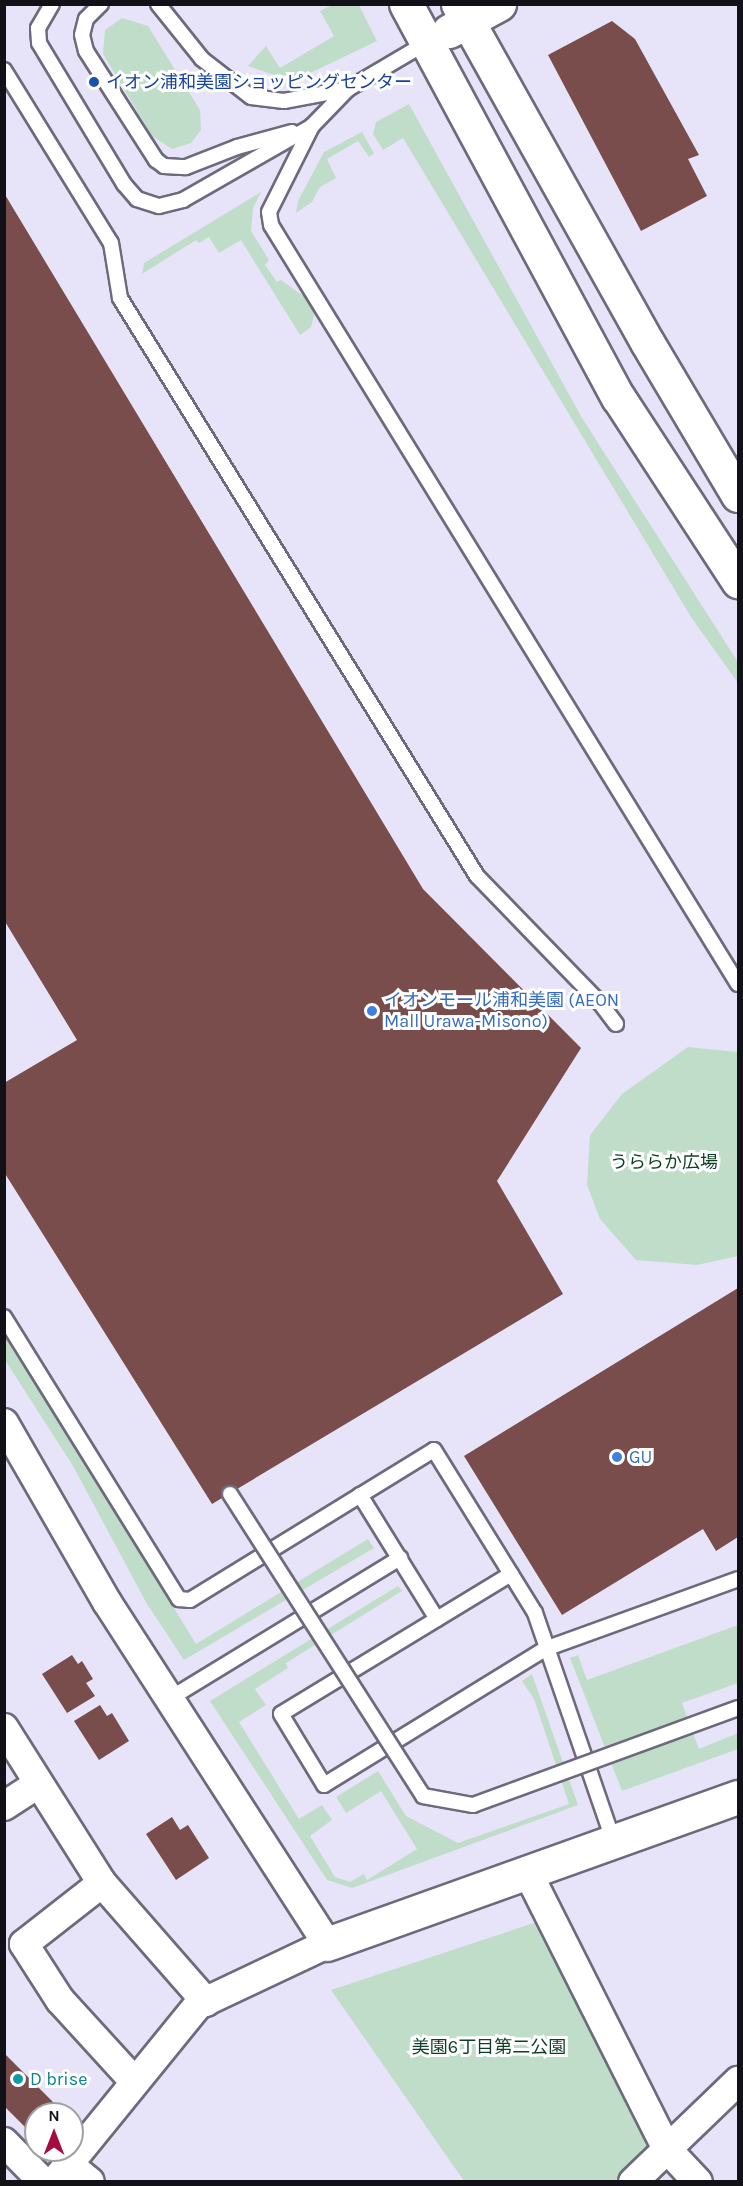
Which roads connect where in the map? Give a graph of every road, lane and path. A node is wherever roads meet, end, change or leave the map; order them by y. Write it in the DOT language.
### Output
graph roads {
  1 [pos="52,4"];
  2 [pos="101,4"];
  3 [pos="151,4"];
  4 [pos="158,4"];
  5 [pos="406,4"];
  6 [pos="500,4"];
  7 [pos="462,13"];
  8 [pos="168,18"];
  9 [pos="426,43"];
  10 [pos="4,70"];
  11 [pos="348,89"];
  12 [pos="312,126"];
  13 [pos="738,495"];
  14 [pos="738,581"];
  15 [pos="738,984"];
  16 [pos="616,1024"];
  17 [pos="4,1317"];
  18 [pos="4,1423"];
  19 [pos="230,1494"];
  20 [pos="360,1495"];
  21 [pos="400,1558"];
  22 [pos="511,1574"];
  23 [pos="738,1579"];
  24 [pos="437,1619"];
  25 [pos="545,1649"];
  26 [pos="169,1699"];
  27 [pos="738,1708"];
  28 [pos="4,1728"];
  29 [pos="38,1784"];
  30 [pos="738,1797"];
  31 [pos="4,1806"];
  32 [pos="614,1842"];
  33 [pos="528,1873"];
  34 [pos="102,1883"];
  35 [pos="327,1944"];
  36 [pos="206,2002"];
  37 [pos="133,2080"];
  38 [pos="738,2081"];
  39 [pos="4,2142"];
  40 [pos="667,2149"];
  41 [pos="61,2173"];
  42 [pos="44,2181"];
  43 [pos="90,2181"];
  44 [pos="633,2181"];
  45 [pos="698,2181"];
  1 -- 12 [label="lane"];
  2 -- 12 [label="lane"];
  3 -- 8 [label="lane"];
  4 -- 8 [label="lane"];
  5 -- 9 [label="street"];
  6 -- 7 [label="street"];
  7 -- 9 [label="street"];
  7 -- 13 [label="street"];
  8 -- 11 [label="lane"];
  9 -- 11 [label="lane"];
  9 -- 14 [label="street"];
  10 -- 16 [label="lane"];
  11 -- 12 [label="lane"];
  12 -- 15 [label="lane"];
  17 -- 20 [label="lane"];
  18 -- 26 [label="street"];
  19 -- 27 [label="lane, bridge"];
  20 -- 21 [label="lane"];
  20 -- 22 [label="lane"];
  21 -- 24 [label="lane"];
  21 -- 26 [label="lane"];
  22 -- 24 [label="lane"];
  22 -- 25 [label="lane"];
  23 -- 25 [label="lane"];
  24 -- 25 [label="lane"];
  25 -- 32 [label="lane"];
  26 -- 35 [label="street"];
  28 -- 29 [label="street"];
  29 -- 31 [label="street"];
  29 -- 34 [label="street"];
  30 -- 32 [label="street"];
  32 -- 33 [label="street"];
  33 -- 35 [label="street"];
  33 -- 40 [label="street"];
  34 -- 36 [label="street"];
  34 -- 37 [label="street"];
  35 -- 36 [label="street"];
  36 -- 37 [label="street"];
  37 -- 41 [label="street"];
  38 -- 40 [label="street"];
  39 -- 42 [label="street"];
  40 -- 44 [label="street"];
  40 -- 45 [label="street"];
  41 -- 43 [label="street"];
}
